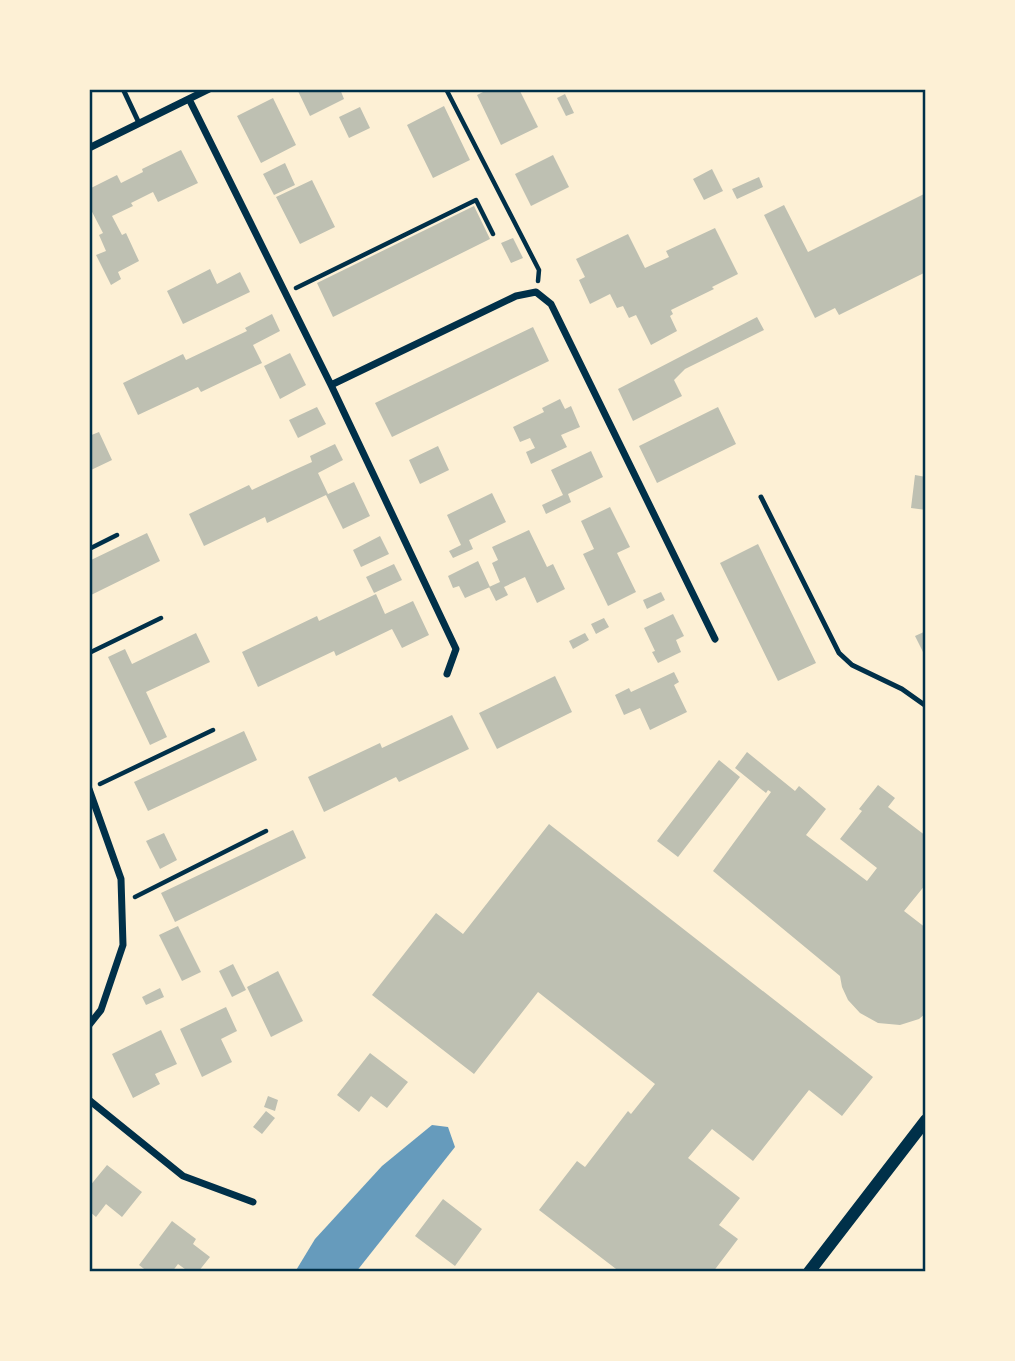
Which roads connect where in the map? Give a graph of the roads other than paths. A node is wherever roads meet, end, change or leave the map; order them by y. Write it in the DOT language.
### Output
graph roads {
  1 [pos="123,89"];
  2 [pos="209,89"];
  3 [pos="189,99"];
  4 [pos="139,123"];
  5 [pos="89,148"];
  6 [pos="331,385"];
  7 [pos="761,497"];
  8 [pos="715,639"];
  9 [pos="446,674"];
  10 [pos="926,706"];
  11 [pos="89,789"];
  12 [pos="89,1025"];
  13 [pos="89,1100"];
  14 [pos="926,1120"];
  15 [pos="253,1202"];
  16 [pos="809,1272"];
  1 -- 4 [label="lane"];
  2 -- 3 [label="street"];
  3 -- 4 [label="street"];
  3 -- 6 [label="street"];
  4 -- 5 [label="street"];
  6 -- 8 [label="street"];
  6 -- 9 [label="street"];
  7 -- 10 [label="lane"];
  11 -- 12 [label="street"];
  13 -- 15 [label="street"];
  14 -- 16 [label="street"];
}
